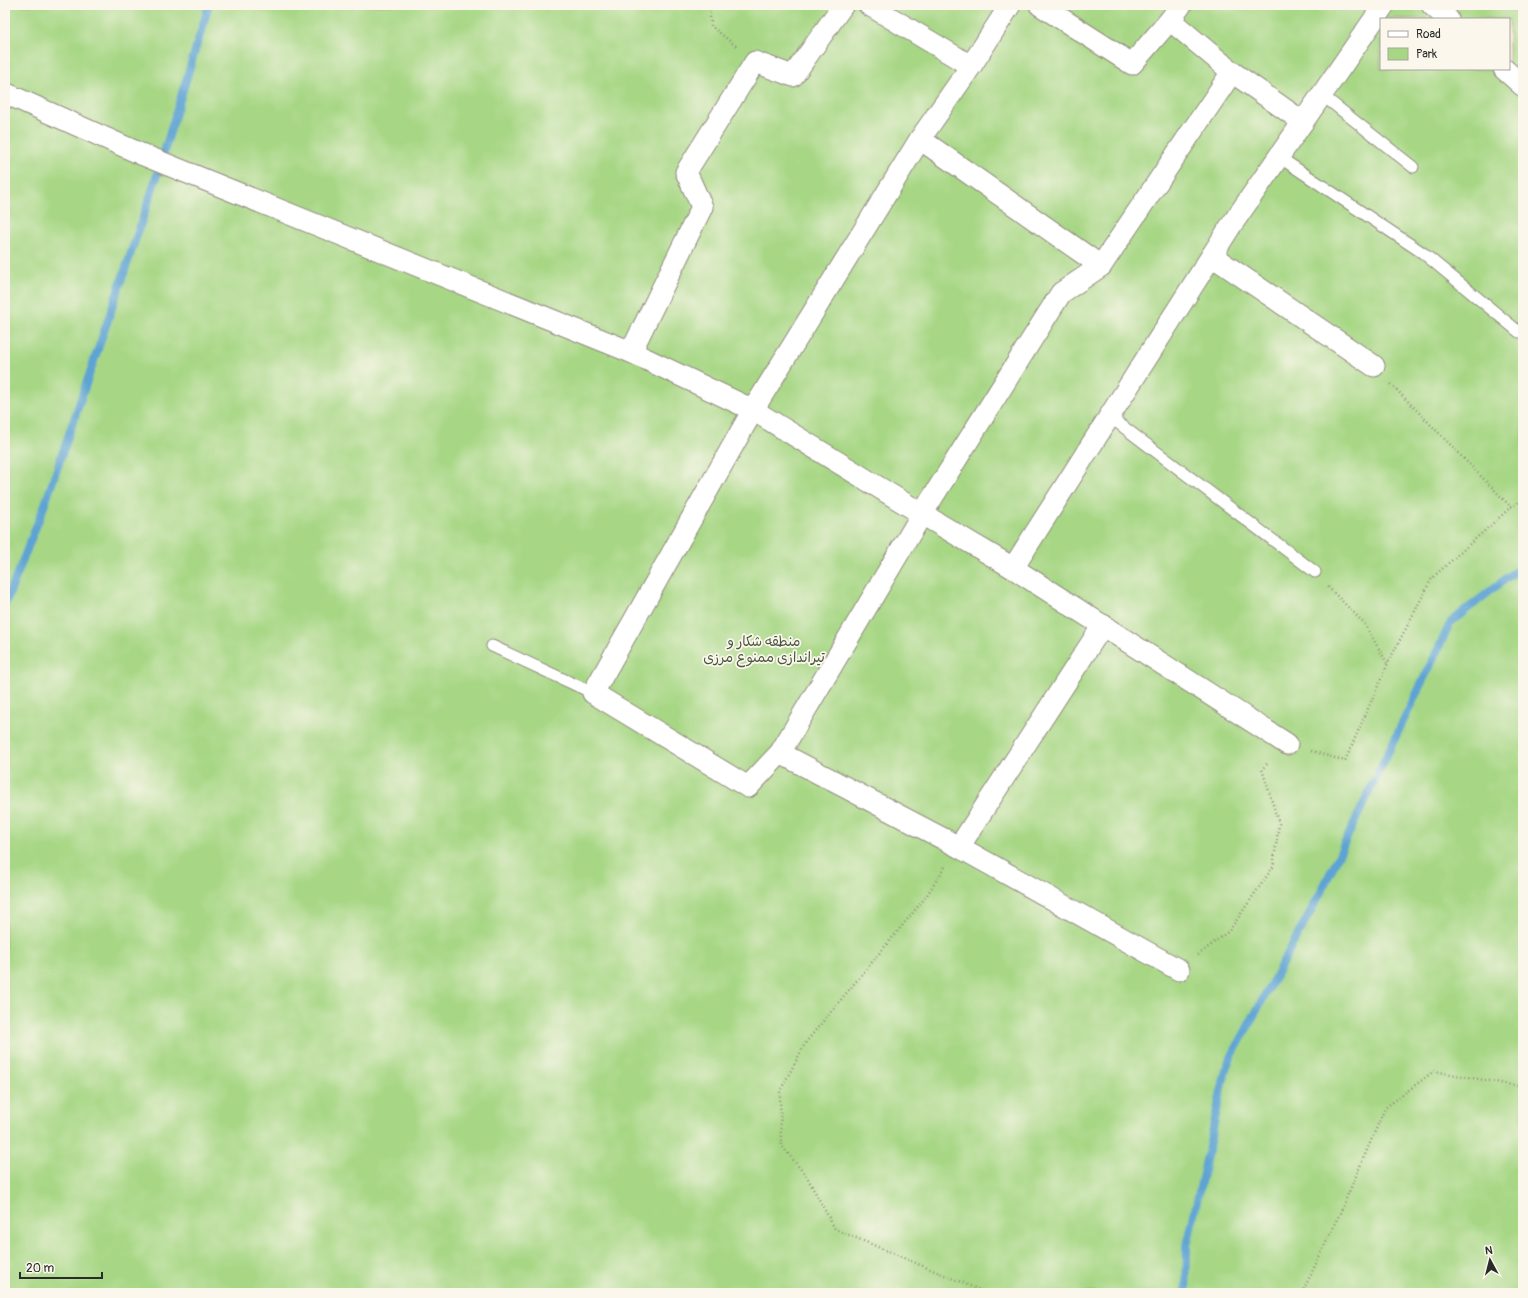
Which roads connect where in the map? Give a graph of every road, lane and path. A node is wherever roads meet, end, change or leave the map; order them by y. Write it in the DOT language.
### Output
graph roads {
  1 [pos="709,5"];
  2 [pos="843,5"];
  3 [pos="869,5"];
  4 [pos="1010,5"];
  5 [pos="1040,5"];
  6 [pos="1384,5"];
  7 [pos="1432,5"];
  8 [pos="1175,12"];
  9 [pos="1447,18"];
  10 [pos="755,62"];
  11 [pos="971,66"];
  12 [pos="1505,70"];
  13 [pos="1232,72"];
  14 [pos="1523,86"];
  15 [pos="5,93"];
  16 [pos="1322,95"];
  17 [pos="1303,122"];
  18 [pos="920,139"];
  19 [pos="1279,157"];
  20 [pos="1413,167"];
  21 [pos="1212,256"];
  22 [pos="1101,266"];
  23 [pos="1519,332"];
  24 [pos="631,352"];
  25 [pos="1374,366"];
  26 [pos="753,410"];
  27 [pos="1109,416"];
  28 [pos="1523,499"];
  29 [pos="1510,507"];
  30 [pos="922,514"];
  31 [pos="1013,568"];
  32 [pos="1315,572"];
  33 [pos="1102,625"];
  34 [pos="492,646"];
  35 [pos="1388,663"];
  36 [pos="592,693"];
  37 [pos="1286,744"];
  38 [pos="780,753"];
  39 [pos="959,846"];
  40 [pos="1178,970"];
  41 [pos="1523,1087"];
  42 [pos="987,1293"];
  43 [pos="1302,1293"];
  1 -- 10 [label="path"];
  2 -- 10 [label="street"];
  3 -- 11 [label="street"];
  4 -- 11 [label="street"];
  5 -- 8 [label="street"];
  6 -- 16 [label="street"];
  7 -- 9 [label="street"];
  8 -- 13 [label="street"];
  10 -- 24 [label="street"];
  11 -- 18 [label="street"];
  12 -- 14 [label="street"];
  13 -- 17 [label="street"];
  13 -- 22 [label="street"];
  15 -- 24 [label="street"];
  16 -- 17 [label="street"];
  16 -- 20 [label="lane"];
  17 -- 19 [label="street"];
  18 -- 22 [label="street"];
  18 -- 26 [label="street"];
  19 -- 21 [label="street"];
  19 -- 23 [label="lane"];
  21 -- 25 [label="street"];
  21 -- 27 [label="street"];
  22 -- 30 [label="street"];
  24 -- 26 [label="street"];
  25 -- 29 [label="path"];
  26 -- 30 [label="street"];
  26 -- 36 [label="street"];
  27 -- 31 [label="street"];
  27 -- 32 [label="lane"];
  28 -- 29 [label="path"];
  29 -- 35 [label="path"];
  30 -- 31 [label="street"];
  30 -- 38 [label="street"];
  31 -- 33 [label="street"];
  32 -- 35 [label="path"];
  33 -- 37 [label="street"];
  33 -- 39 [label="street"];
  34 -- 36 [label="lane"];
  35 -- 37 [label="path"];
  36 -- 38 [label="street"];
  37 -- 40 [label="path"];
  38 -- 39 [label="street"];
  39 -- 40 [label="street"];
  39 -- 42 [label="path"];
  41 -- 43 [label="path"];
}
